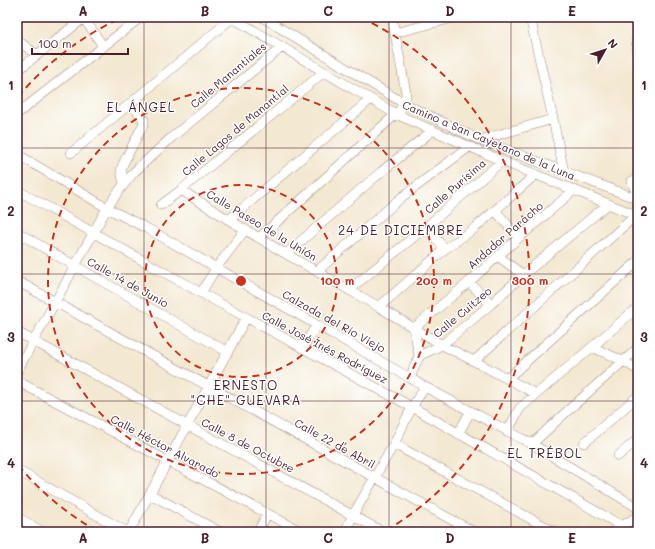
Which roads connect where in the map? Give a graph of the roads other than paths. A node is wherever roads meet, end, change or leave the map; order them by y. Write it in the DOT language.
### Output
graph roads {
  1 [pos="84,17"];
  2 [pos="141,17"];
  3 [pos="232,17"];
  4 [pos="262,17"];
  5 [pos="392,17"];
  6 [pos="457,17"];
  7 [pos="530,17"];
  8 [pos="442,19"];
  9 [pos="395,33"];
  10 [pos="17,40"];
  11 [pos="103,46"];
  12 [pos="282,47"];
  13 [pos="37,55"];
  14 [pos="17,71"];
  15 [pos="324,72"];
  16 [pos="371,99"];
  17 [pos="130,103"];
  18 [pos="405,104"];
  19 [pos="17,114"];
  20 [pos="396,114"];
  21 [pos="553,119"];
  22 [pos="433,130"];
  23 [pos="480,140"];
  24 [pos="469,147"];
  25 [pos="17,154"];
  26 [pos="71,154"];
  27 [pos="502,161"];
  28 [pos="564,172"];
  29 [pos="535,175"];
  30 [pos="638,179"];
  31 [pos="124,184"];
  32 [pos="17,190"];
  33 [pos="181,190"];
  34 [pos="574,190"];
  35 [pos="638,199"];
  36 [pos="608,204"];
  37 [pos="161,205"];
  38 [pos="107,208"];
  39 [pos="495,210"];
  40 [pos="637,215"];
  41 [pos="229,220"];
  42 [pos="426,227"];
  43 [pos="246,230"];
  44 [pos="17,232"];
  45 [pos="93,232"];
  46 [pos="259,238"];
  47 [pos="519,238"];
  48 [pos="445,248"];
  49 [pos="286,254"];
  50 [pos="498,256"];
  51 [pos="638,261"];
  52 [pos="75,266"];
  53 [pos="216,268"];
  54 [pos="318,271"];
  55 [pos="523,275"];
  56 [pos="17,281"];
  57 [pos="469,282"];
  58 [pos="349,290"];
  59 [pos="201,293"];
  60 [pos="55,302"];
  61 [pos="490,304"];
  62 [pos="380,307"];
  63 [pos="638,307"];
  64 [pos="246,318"];
  65 [pos="317,325"];
  66 [pos="414,328"];
  67 [pos="17,332"];
  68 [pos="33,341"];
  69 [pos="442,346"];
  70 [pos="592,347"];
  71 [pos="302,348"];
  72 [pos="638,348"];
  73 [pos="228,352"];
  74 [pos="419,356"];
  75 [pos="474,361"];
  76 [pos="623,361"];
  77 [pos="638,370"];
  78 [pos="17,371"];
  79 [pos="410,378"];
  80 [pos="508,378"];
  81 [pos="17,381"];
  82 [pos="209,387"];
  83 [pos="425,387"];
  84 [pos="536,394"];
  85 [pos="638,396"];
  86 [pos="412,407"];
  87 [pos="470,412"];
  88 [pos="188,426"];
  89 [pos="507,432"];
  90 [pos="458,434"];
  91 [pos="638,439"];
  92 [pos="584,443"];
  93 [pos="394,444"];
  94 [pos="532,444"];
  95 [pos="618,456"];
  96 [pos="167,461"];
  97 [pos="17,470"];
  98 [pos="375,478"];
  99 [pos="150,494"];
  100 [pos="638,508"];
  101 [pos="267,514"];
  102 [pos="353,515"];
  103 [pos="638,516"];
  104 [pos="17,517"];
  105 [pos="622,526"];
  106 [pos="43,532"];
  107 [pos="128,532"];
  108 [pos="220,532"];
  109 [pos="258,532"];
  110 [pos="302,532"];
  111 [pos="345,532"];
  112 [pos="383,532"];
  113 [pos="474,532"];
  114 [pos="555,532"];
  115 [pos="612,532"];
  1 -- 11 [label="street"];
  1 -- 13 [label="street"];
  2 -- 11 [label="street"];
  3 -- 12 [label="street, Camino a San Cayetano de la Luna"];
  3 -- 17 [label="street"];
  4 -- 18 [label="street, Camino a San Cayetano de la Luna"];
  5 -- 9 [label="street"];
  6 -- 8 [label="street"];
  7 -- 21 [label="street"];
  8 -- 9 [label="street"];
  9 -- 18 [label="street"];
  10 -- 13 [label="street"];
  11 -- 19 [label="street"];
  12 -- 15 [label="street, Camino a San Cayetano de la Luna"];
  12 -- 31 [label="street, Calle Manantiales"];
  13 -- 14 [label="street"];
  15 -- 16 [label="street, Camino a San Cayetano de la Luna"];
  15 -- 33 [label="street, Calle Lagos de Manantial"];
  16 -- 20 [label="street, Camino a San Cayetano de la Luna"];
  16 -- 41 [label="street"];
  17 -- 26 [label="street"];
  17 -- 31 [label="street"];
  18 -- 20 [label="street"];
  18 -- 23 [label="street, Camino a San Cayetano de la Luna"];
  20 -- 22 [label="street, Camino a San Cayetano de la Luna"];
  20 -- 46 [label="street"];
  21 -- 23 [label="street"];
  21 -- 28 [label="street"];
  22 -- 24 [label="street, Camino a San Cayetano de la Luna"];
  22 -- 49 [label="street"];
  23 -- 28 [label="street, Camino a San Cayetano de la Luna"];
  24 -- 27 [label="street, Camino a San Cayetano de la Luna"];
  24 -- 54 [label="street"];
  25 -- 38 [label="street, Calzada del Río Viejo"];
  27 -- 29 [label="street, Camino a San Cayetano de la Luna"];
  27 -- 42 [label="street, Calle Purísima"];
  28 -- 35 [label="street, Camino a San Cayetano de la Luna"];
  29 -- 34 [label="street, Camino a San Cayetano de la Luna"];
  29 -- 39 [label="street"];
  30 -- 35 [label="street"];
  31 -- 38 [label="street, Calle Manantiales"];
  32 -- 45 [label="street, Calle José Inés Rodríguez"];
  33 -- 37 [label="street, Calle Lagos de Manantial"];
  33 -- 41 [label="street, Calle Paseo de la Unión"];
  34 -- 36 [label="street, Camino a San Cayetano de la Luna"];
  34 -- 47 [label="street, Andador Paracho"];
  35 -- 40 [label="street"];
  36 -- 40 [label="street, Camino a San Cayetano de la Luna"];
  36 -- 55 [label="street, Calle Cuitzeo"];
  38 -- 45 [label="street, Calle Manantiales"];
  38 -- 53 [label="street, Calzada del Río Viejo"];
  39 -- 47 [label="street"];
  39 -- 48 [label="street"];
  40 -- 75 [label="street"];
  41 -- 43 [label="street, Calle Paseo de la Unión"];
  42 -- 48 [label="street"];
  42 -- 58 [label="street, Calle Purísima"];
  43 -- 46 [label="street, Calle Paseo de la Unión"];
  43 -- 53 [label="street"];
  44 -- 52 [label="street, Calle 14 de Junio"];
  45 -- 52 [label="street, Calle Manantiales"];
  45 -- 59 [label="street, Calle José Inés Rodríguez"];
  46 -- 49 [label="street, Calle Paseo de la Unión"];
  47 -- 50 [label="street, Andador Paracho"];
  48 -- 62 [label="street"];
  49 -- 54 [label="street, Calle Paseo de la Unión"];
  50 -- 55 [label="street"];
  50 -- 57 [label="street, Andador Paracho"];
  51 -- 80 [label="street"];
  52 -- 60 [label="street, Calle Manantiales"];
  52 -- 73 [label="street, Calle 14 de Junio"];
  53 -- 59 [label="street"];
  53 -- 65 [label="street, Calzada del Río Viejo"];
  54 -- 58 [label="street, Calle Paseo de la Unión"];
  55 -- 61 [label="street, Calle Cuitzeo"];
  56 -- 60 [label="street, Calle 22 de Abril"];
  57 -- 61 [label="street"];
  57 -- 66 [label="street, Andador Paracho"];
  58 -- 62 [label="street, Calle Paseo de la Unión"];
  59 -- 64 [label="street, Calle José Inés Rodríguez"];
  60 -- 68 [label="street, Calle Manantiales"];
  60 -- 82 [label="street, Calle 22 de Abril"];
  61 -- 69 [label="street, Calle Cuitzeo"];
  62 -- 66 [label="street, Calle Paseo de la Unión"];
  63 -- 70 [label="street"];
  64 -- 71 [label="street, Calle José Inés Rodríguez"];
  64 -- 73 [label="street"];
  65 -- 71 [label="street"];
  65 -- 79 [label="street, Calzada del Río Viejo"];
  66 -- 69 [label="street, Calle Paseo de la Unión"];
  66 -- 74 [label="street"];
  67 -- 68 [label="street, Calle 8 de Octubre"];
  68 -- 78 [label="street, Calle Manantiales"];
  68 -- 88 [label="street, Calle 8 de Octubre"];
  69 -- 74 [label="street, Calle Cuitzeo"];
  69 -- 75 [label="street, Calle Paseo de la Unión"];
  70 -- 76 [label="street"];
  70 -- 84 [label="street"];
  71 -- 86 [label="street, Calle José Inés Rodríguez"];
  72 -- 76 [label="street"];
  73 -- 82 [label="street"];
  74 -- 79 [label="street"];
  75 -- 80 [label="street, Calle Paseo de la Unión"];
  76 -- 77 [label="street"];
  76 -- 94 [label="street"];
  79 -- 83 [label="street, Calzada del Río Viejo"];
  80 -- 84 [label="street, Calle Paseo de la Unión"];
  81 -- 96 [label="street, Calle Héctor Alvarado"];
  82 -- 88 [label="street"];
  82 -- 98 [label="street, Calle 22 de Abril"];
  83 -- 86 [label="street"];
  83 -- 87 [label="street, Calzada del Río Viejo"];
  84 -- 89 [label="street"];
  85 -- 92 [label="street"];
  86 -- 90 [label="street, Calle José Inés Rodríguez"];
  86 -- 93 [label="street"];
  87 -- 89 [label="street, Calzada del Río Viejo"];
  87 -- 90 [label="street"];
  88 -- 96 [label="street"];
  88 -- 102 [label="street, Calle 8 de Octubre"];
  89 -- 94 [label="street, Calzada del Río Viejo"];
  90 -- 105 [label="street, Calle José Inés Rodríguez"];
  91 -- 95 [label="street"];
  93 -- 98 [label="street"];
  93 -- 114 [label="street"];
  94 -- 100 [label="street, Calzada del Río Viejo"];
  96 -- 99 [label="street"];
  96 -- 101 [label="street, Calle Héctor Alvarado"];
  97 -- 107 [label="street"];
  98 -- 102 [label="street"];
  98 -- 113 [label="street, Calle 22 de Abril"];
  99 -- 107 [label="street"];
  99 -- 108 [label="street"];
  101 -- 109 [label="street"];
  101 -- 110 [label="street, Calle Héctor Alvarado"];
  102 -- 111 [label="street"];
  102 -- 112 [label="street, Calle 8 de Octubre"];
  103 -- 105 [label="street"];
  104 -- 106 [label="street"];
  105 -- 115 [label="street"];
}
